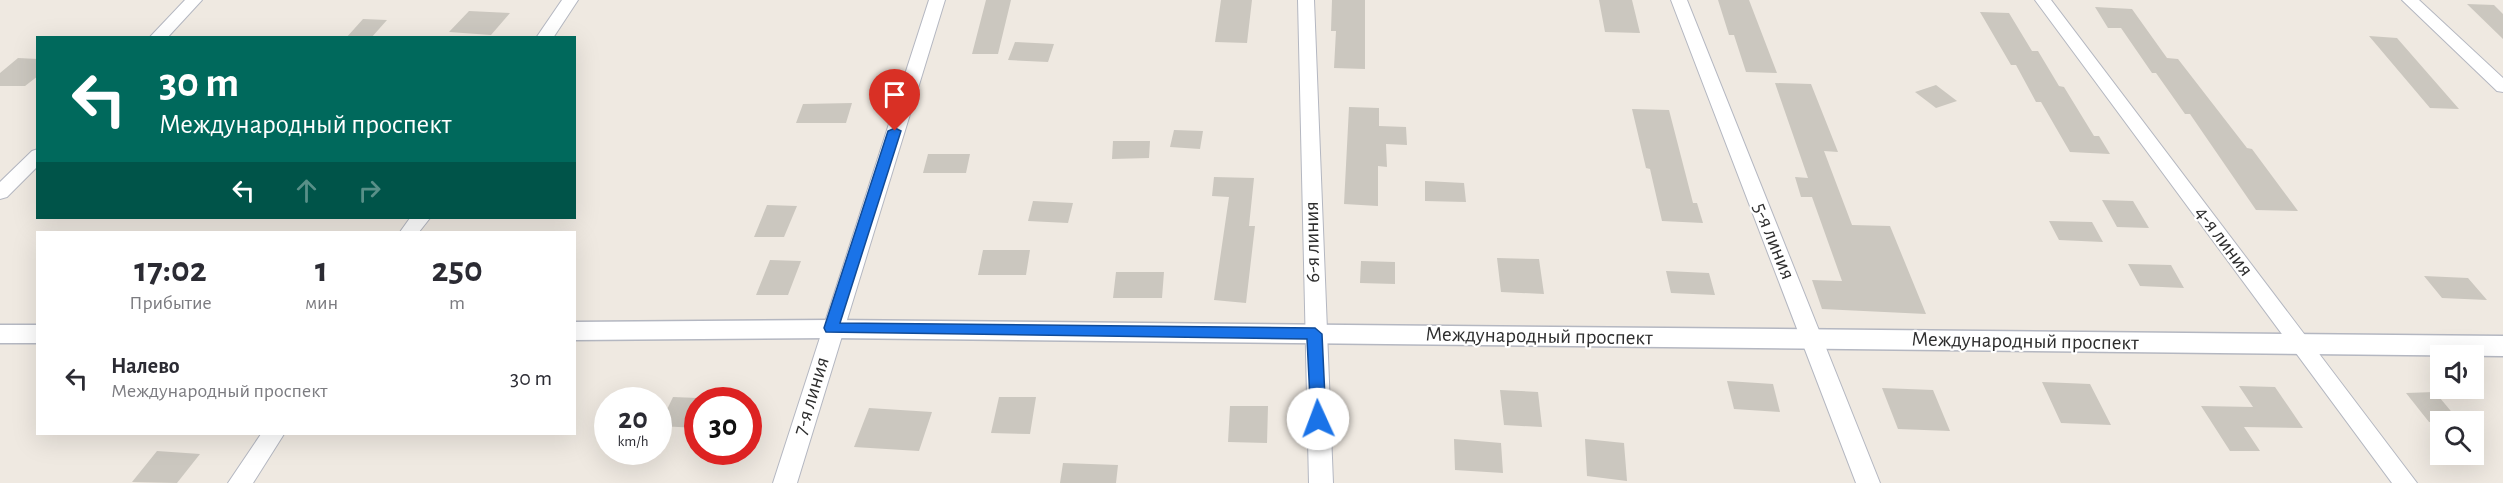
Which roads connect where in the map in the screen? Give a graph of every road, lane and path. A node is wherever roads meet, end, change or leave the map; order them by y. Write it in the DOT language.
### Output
graph roads {
  1 [pos="195,0"];
  2 [pos="570,0"];
  3 [pos="937,0"];
  4 [pos="1306,0"];
  5 [pos="1678,0"];
  6 [pos="2043,0"];
  7 [pos="2410,0"];
  8 [pos="159,36"];
  9 [pos="545,36"];
  10 [pos="2503,87"];
  11 [pos="36,157"];
  12 [pos="0,193"];
  13 [pos="419,219"];
  14 [pos="410,231"];
  15 [pos="831,328"];
  16 [pos="576,331"];
  17 [pos="0,334"];
  18 [pos="36,334"];
  19 [pos="1315,334"];
  20 [pos="1812,339"];
  21 [pos="2301,344"];
  22 [pos="2503,346"];
  23 [pos="272,435"];
  24 [pos="240,483"];
  25 [pos="785,483"];
  26 [pos="1321,483"];
  27 [pos="1868,483"];
  28 [pos="2404,483"];
  1 -- 8 [label="street"];
  2 -- 9 [label="street"];
  3 -- 15 [label="street, 7-я линия"];
  4 -- 19 [label="street, 6-я линия"];
  5 -- 20 [label="street, 5-я линия"];
  6 -- 21 [label="street, 4-я линия"];
  7 -- 10 [label="street"];
  11 -- 12 [label="street"];
  13 -- 14 [label="street"];
  15 -- 16 [label="street, Международный проспект"];
  15 -- 19 [label="street, Международный проспект"];
  15 -- 25 [label="street, 7-я линия"];
  17 -- 18 [label="street"];
  19 -- 20 [label="street, Международный проспект"];
  19 -- 26 [label="street, 6-я линия"];
  20 -- 21 [label="street, Международный проспект"];
  20 -- 27 [label="street, 5-я линия"];
  21 -- 22 [label="street, Международный проспект"];
  21 -- 28 [label="street, 4-я линия"];
  23 -- 24 [label="street"];
}
